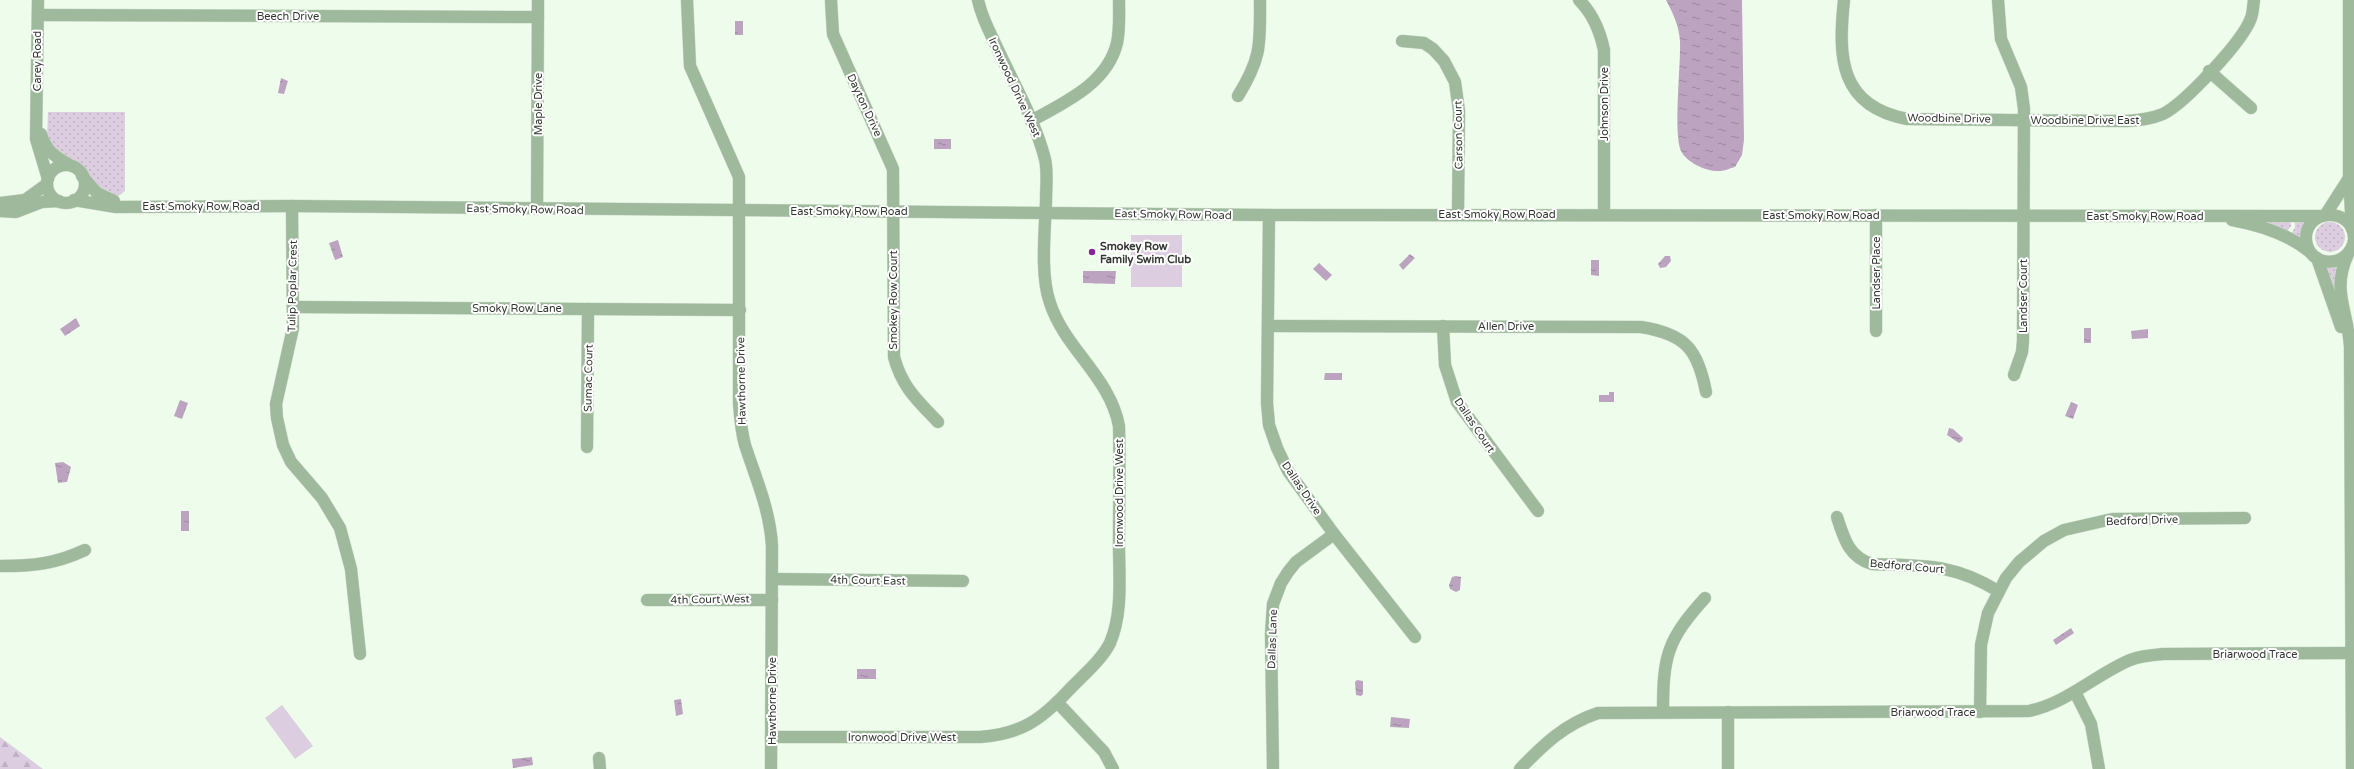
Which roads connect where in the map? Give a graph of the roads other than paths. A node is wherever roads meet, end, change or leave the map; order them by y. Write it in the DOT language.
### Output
graph roads {
  1 [pos="38,0"];
  2 [pos="538,0"];
  3 [pos="687,0"];
  4 [pos="831,0"];
  5 [pos="978,0"];
  6 [pos="1119,0"];
  7 [pos="1260,0"];
  8 [pos="1579,0"];
  9 [pos="1844,0"];
  10 [pos="1998,0"];
  11 [pos="2254,0"];
  12 [pos="2348,0"];
  13 [pos="38,15"];
  14 [pos="538,17"];
  15 [pos="1402,41"];
  16 [pos="2352,61"];
  17 [pos="2209,71"];
  18 [pos="1238,96"];
  19 [pos="2251,108"];
  20 [pos="2025,120"];
  21 [pos="1031,121"];
  22 [pos="37,123"];
  23 [pos="77,171"];
  24 [pos="2349,178"];
  25 [pos="47,181"];
  26 [pos="74,200"];
  27 [pos="59,202"];
  28 [pos="0,203"];
  29 [pos="132,206"];
  30 [pos="292,206"];
  31 [pos="537,209"];
  32 [pos="0,211"];
  33 [pos="740,211"];
  34 [pos="893,212"];
  35 [pos="1046,213"];
  36 [pos="1458,214"];
  37 [pos="1604,214"];
  38 [pos="1269,215"];
  39 [pos="2323,215"];
  40 [pos="1876,216"];
  41 [pos="2024,216"];
  42 [pos="2213,217"];
  43 [pos="2353,236"];
  44 [pos="2348,254"];
  45 [pos="2314,255"];
  46 [pos="294,307"];
  47 [pos="588,309"];
  48 [pos="740,310"];
  49 [pos="1268,326"];
  50 [pos="1443,326"];
  51 [pos="1876,331"];
  52 [pos="2349,361"];
  53 [pos="2014,374"];
  54 [pos="1706,392"];
  55 [pos="938,422"];
  56 [pos="587,447"];
  57 [pos="1538,511"];
  58 [pos="1837,517"];
  59 [pos="2245,518"];
  60 [pos="1334,534"];
  61 [pos="2352,538"];
  62 [pos="85,550"];
  63 [pos="0,566"];
  64 [pos="772,579"];
  65 [pos="963,581"];
  66 [pos="1998,591"];
  67 [pos="1706,598"];
  68 [pos="647,600"];
  69 [pos="772,600"];
  70 [pos="1415,637"];
  71 [pos="2351,653"];
  72 [pos="360,654"];
  73 [pos="2075,692"];
  74 [pos="1057,702"];
  75 [pos="1663,712"];
  76 [pos="1728,712"];
  77 [pos="1980,712"];
  78 [pos="771,736"];
  79 [pos="771,769"];
  80 [pos="1113,769"];
  81 [pos="1272,769"];
  82 [pos="1520,769"];
  83 [pos="1728,769"];
  84 [pos="2099,769"];
  85 [pos="2352,769"];
  1 -- 13 [label="street, Carey Road"];
  2 -- 14 [label="street, Maple Drive"];
  3 -- 33 [label="street, Hawthorne Drive"];
  4 -- 34 [label="street, Dayton Drive"];
  5 -- 21 [label="street, Ironwood Drive West"];
  6 -- 21 [label="street"];
  7 -- 18 [label="street"];
  8 -- 37 [label="street, Johnson Drive"];
  9 -- 20 [label="street, Woodbine Drive"];
  10 -- 20 [label="street, Landser Court"];
  11 -- 17 [label="street, Woodbine Drive East"];
  12 -- 16 [label="street"];
  13 -- 14 [label="street, Beech Drive"];
  13 -- 22 [label="street, Carey Road"];
  14 -- 31 [label="street, Maple Drive"];
  15 -- 36 [label="street, Carson Court"];
  16 -- 24 [label="street"];
  17 -- 19 [label="street"];
  17 -- 20 [label="street, Woodbine Drive East"];
  20 -- 41 [label="street, Landser Court"];
  21 -- 35 [label="street, Ironwood Drive West"];
  22 -- 23 [label="street, Carey Road"];
  22 -- 25 [label="street, Carey Road"];
  23 -- 25 [label="street"];
  23 -- 26 [label="street"];
  23 -- 29 [label="street, East Smoky Row Road"];
  24 -- 39 [label="street"];
  24 -- 43 [label="street"];
  25 -- 27 [label="street"];
  25 -- 28 [label="street"];
  26 -- 27 [label="street"];
  26 -- 29 [label="street, East Smoky Row Road"];
  27 -- 32 [label="street"];
  29 -- 30 [label="street, East Smoky Row Road"];
  30 -- 31 [label="street, East Smoky Row Road"];
  30 -- 46 [label="street, Tulip Poplar Crest"];
  31 -- 33 [label="street, East Smoky Row Road"];
  33 -- 34 [label="street, East Smoky Row Road"];
  33 -- 48 [label="street, Hawthorne Drive"];
  34 -- 35 [label="street, East Smoky Row Road"];
  34 -- 55 [label="street, Smokey Row Court"];
  35 -- 38 [label="street, East Smoky Row Road"];
  35 -- 74 [label="street, Ironwood Drive West"];
  36 -- 37 [label="street, East Smoky Row Road"];
  36 -- 38 [label="street, East Smoky Row Road"];
  37 -- 40 [label="street, East Smoky Row Road"];
  38 -- 49 [label="street, Dallas Drive"];
  39 -- 42 [label="street"];
  39 -- 43 [label="street"];
  39 -- 45 [label="street"];
  40 -- 41 [label="street, East Smoky Row Road"];
  40 -- 51 [label="street, Landser Place"];
  41 -- 42 [label="street, East Smoky Row Road"];
  41 -- 53 [label="street, Landser Court"];
  42 -- 45 [label="street"];
  43 -- 44 [label="street"];
  44 -- 45 [label="street"];
  44 -- 52 [label="street"];
  45 -- 52 [label="street"];
  46 -- 47 [label="street, Smoky Row Lane"];
  46 -- 72 [label="street, Tulip Poplar Crest"];
  47 -- 48 [label="street, Smoky Row Lane"];
  47 -- 56 [label="street, Sumac Court"];
  48 -- 64 [label="street, Hawthorne Drive"];
  49 -- 50 [label="street, Allen Drive"];
  49 -- 60 [label="street, Dallas Drive"];
  50 -- 54 [label="street, Allen Drive"];
  50 -- 57 [label="street, Dallas Court"];
  52 -- 61 [label="street"];
  58 -- 66 [label="street, Bedford Court"];
  59 -- 66 [label="street, Bedford Drive"];
  60 -- 70 [label="street, Dallas Drive"];
  60 -- 81 [label="street, Dallas Lane"];
  61 -- 71 [label="street"];
  62 -- 63 [label="street"];
  64 -- 65 [label="street, 4th Court East"];
  64 -- 69 [label="street, Hawthorne Drive"];
  66 -- 77 [label="street, Bedford Drive"];
  67 -- 75 [label="street"];
  68 -- 69 [label="street, 4th Court West"];
  69 -- 78 [label="street, Hawthorne Drive"];
  71 -- 73 [label="street, Briarwood Trace"];
  71 -- 85 [label="street"];
  73 -- 77 [label="street, Briarwood Trace"];
  73 -- 84 [label="street"];
  74 -- 78 [label="street, Ironwood Drive West"];
  74 -- 80 [label="street"];
  75 -- 76 [label="street, Briarwood Trace"];
  75 -- 82 [label="street, Briarwood Trace"];
  76 -- 77 [label="street, Briarwood Trace"];
  76 -- 83 [label="street"];
  78 -- 79 [label="street, Hawthorne Drive"];
}
